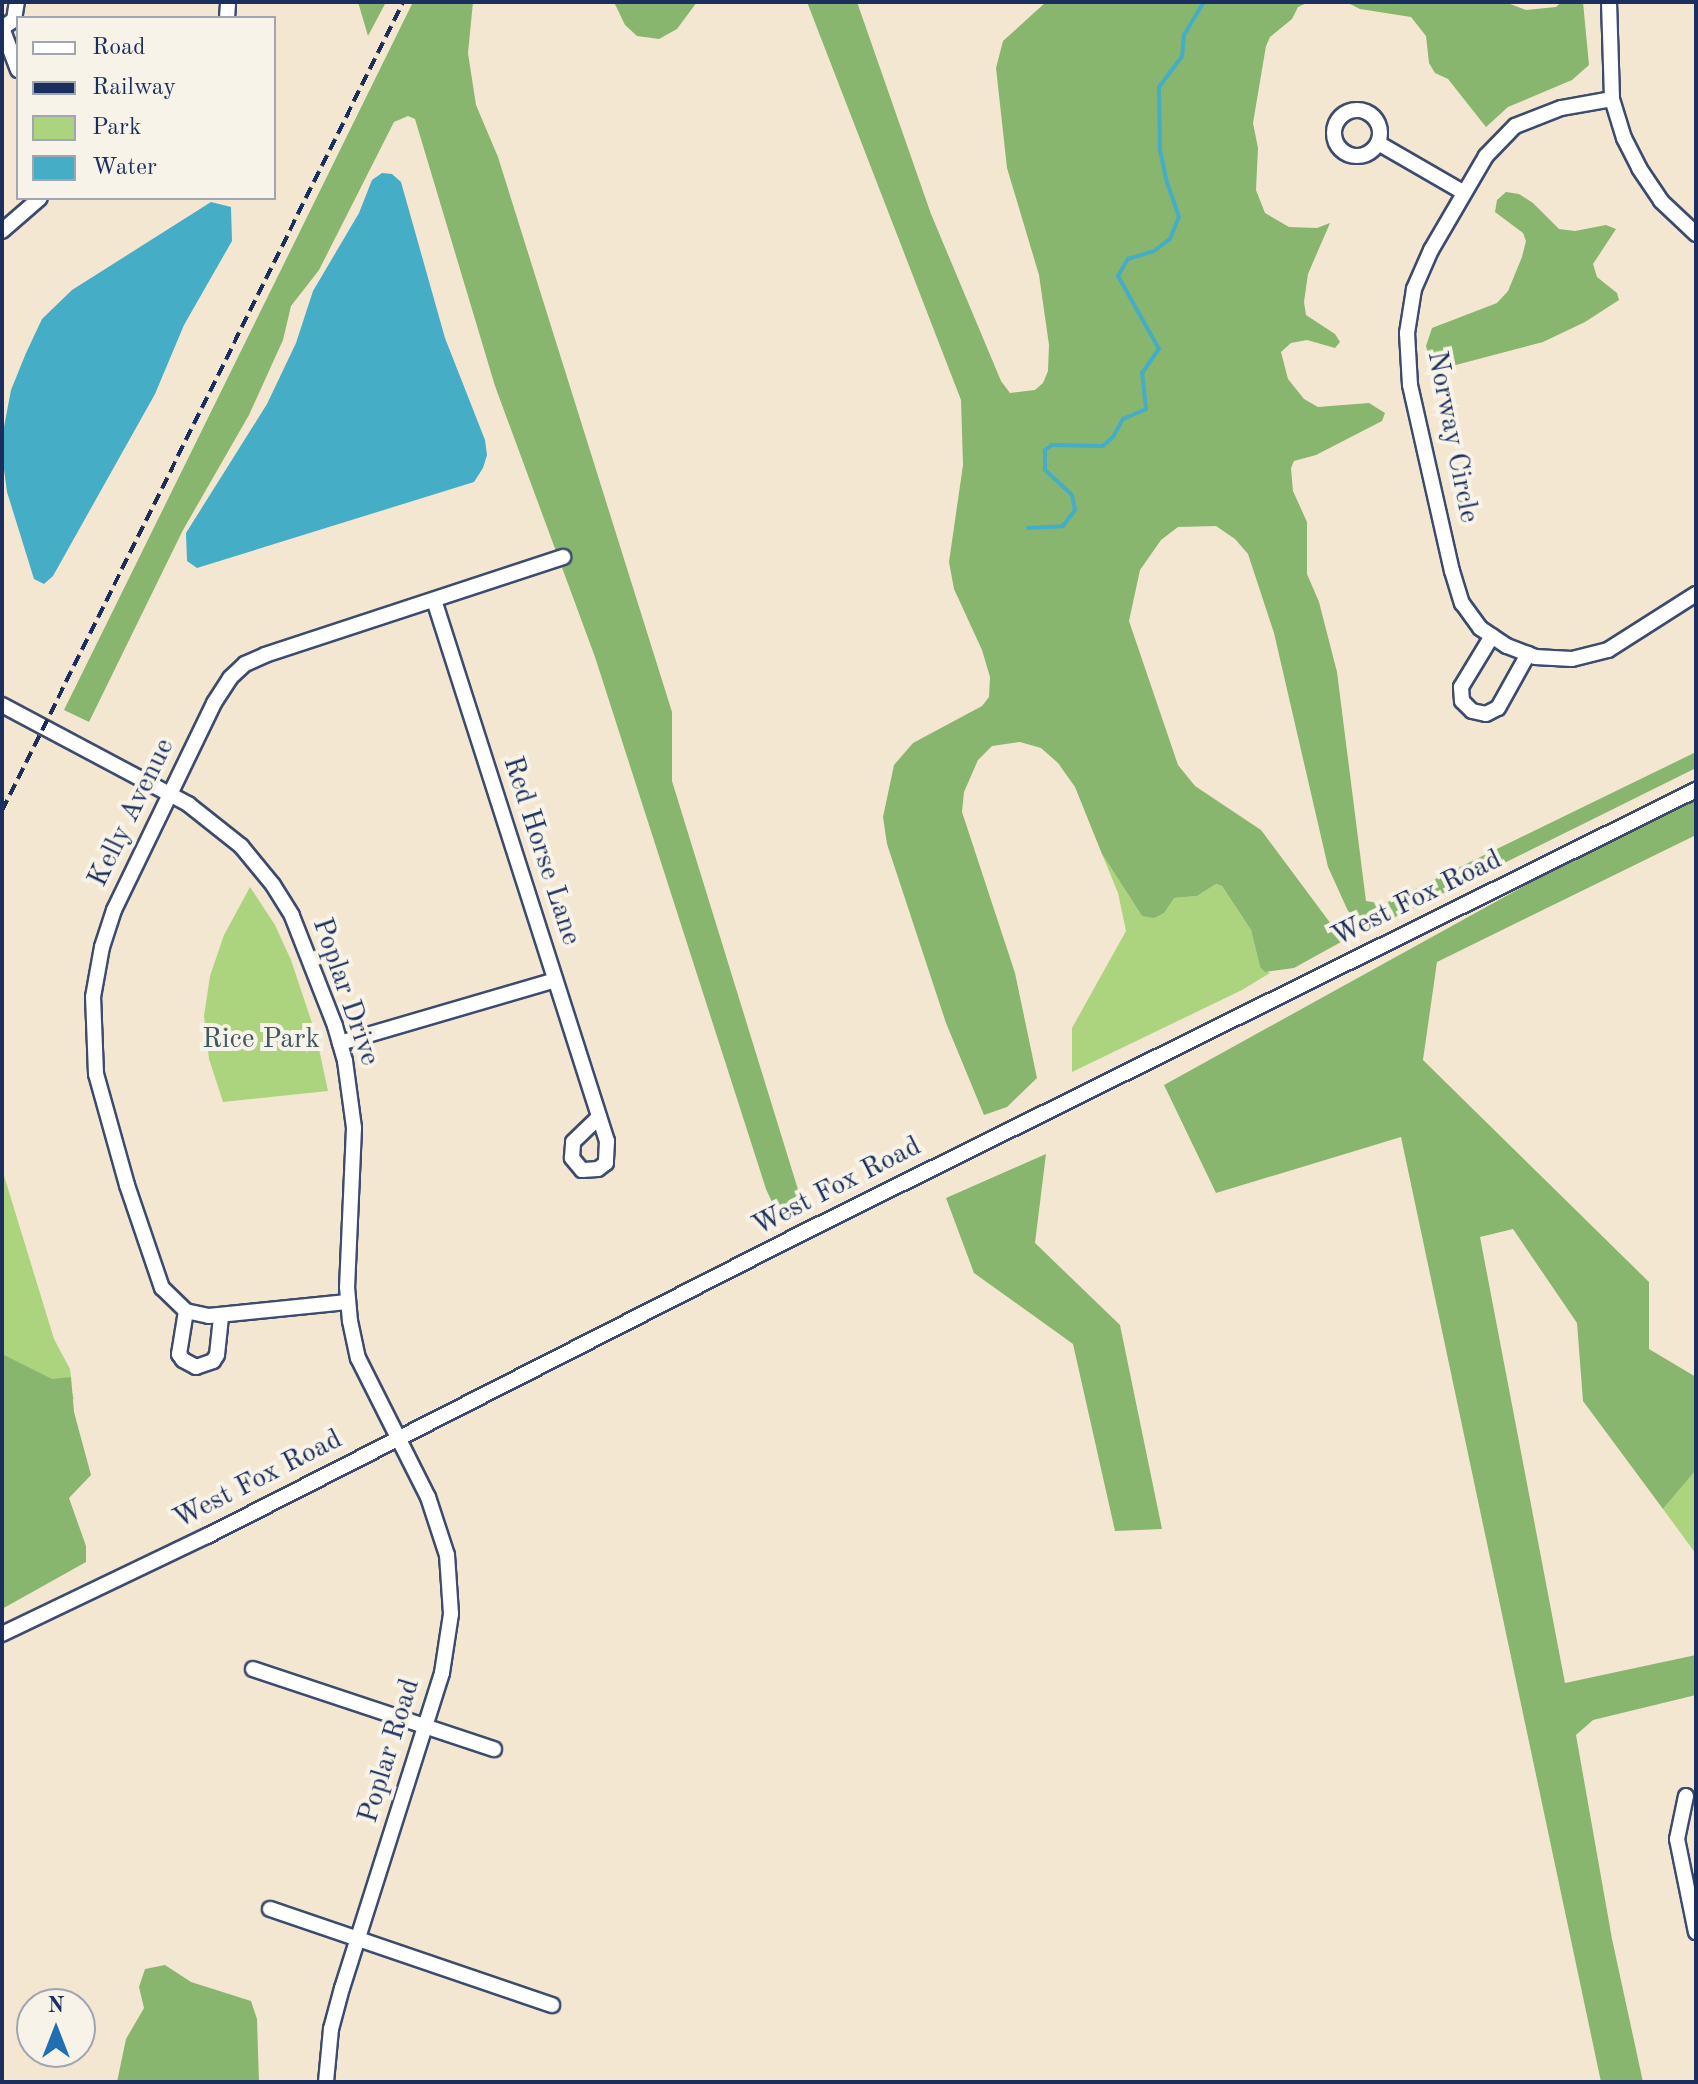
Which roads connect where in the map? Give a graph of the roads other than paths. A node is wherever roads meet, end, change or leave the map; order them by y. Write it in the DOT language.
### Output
graph roads {
  1 [pos="17,2"];
  2 [pos="1609,2"];
  3 [pos="2,28"];
  4 [pos="16,65"];
  5 [pos="1612,99"];
  6 [pos="1378,143"];
  7 [pos="1463,192"];
  8 [pos="38,200"];
  9 [pos="2,231"];
  10 [pos="1696,234"];
  11 [pos="563,557"];
  12 [pos="1696,594"];
  13 [pos="434,600"];
  14 [pos="1492,636"];
  15 [pos="1528,654"];
  16 [pos="2,705"];
  17 [pos="1696,790"];
  18 [pos="171,794"];
  19 [pos="555,980"];
  20 [pos="340,1043"];
  21 [pos="599,1117"];
  22 [pos="347,1302"];
  23 [pos="186,1311"];
  24 [pos="221,1316"];
  25 [pos="398,1438"];
  26 [pos="2,1634"];
  27 [pos="253,1669"];
  28 [pos="425,1729"];
  29 [pos="494,1749"];
  30 [pos="1686,1796"];
  31 [pos="270,1909"];
  32 [pos="1696,1932"];
  33 [pos="358,1937"];
  34 [pos="552,2005"];
  35 [pos="326,2082"];
  1 -- 3 [label="street"];
  2 -- 5 [label="street"];
  3 -- 4 [label="street"];
  5 -- 7 [label="street, Norway Circle"];
  5 -- 10 [label="street"];
  6 -- 7 [label="street"];
  7 -- 14 [label="street, Norway Circle"];
  8 -- 9 [label="street"];
  11 -- 13 [label="street, Kelly Avenue"];
  12 -- 15 [label="street, Norway Circle"];
  13 -- 18 [label="street, Kelly Avenue"];
  13 -- 19 [label="street, Red Horse Lane"];
  14 -- 15 [label="street, Norway Circle"];
  14 -- 15 [label="street"];
  16 -- 18 [label="street, Poplar Drive"];
  17 -- 25 [label="street, West Fox Road"];
  18 -- 20 [label="street, Poplar Drive"];
  18 -- 23 [label="street, Kelly Avenue"];
  19 -- 20 [label="street"];
  19 -- 21 [label="street, Red Horse Lane"];
  20 -- 22 [label="street, Poplar Drive"];
  22 -- 24 [label="street"];
  22 -- 25 [label="street, Poplar Drive"];
  23 -- 24 [label="street"];
  23 -- 24 [label="street"];
  25 -- 26 [label="street, West Fox Road"];
  25 -- 28 [label="street, Poplar Road"];
  27 -- 28 [label="street"];
  28 -- 29 [label="street"];
  28 -- 33 [label="street, Poplar Road"];
  30 -- 32 [label="street"];
  31 -- 33 [label="street"];
  33 -- 34 [label="street"];
  33 -- 35 [label="street, Poplar Road"];
}
